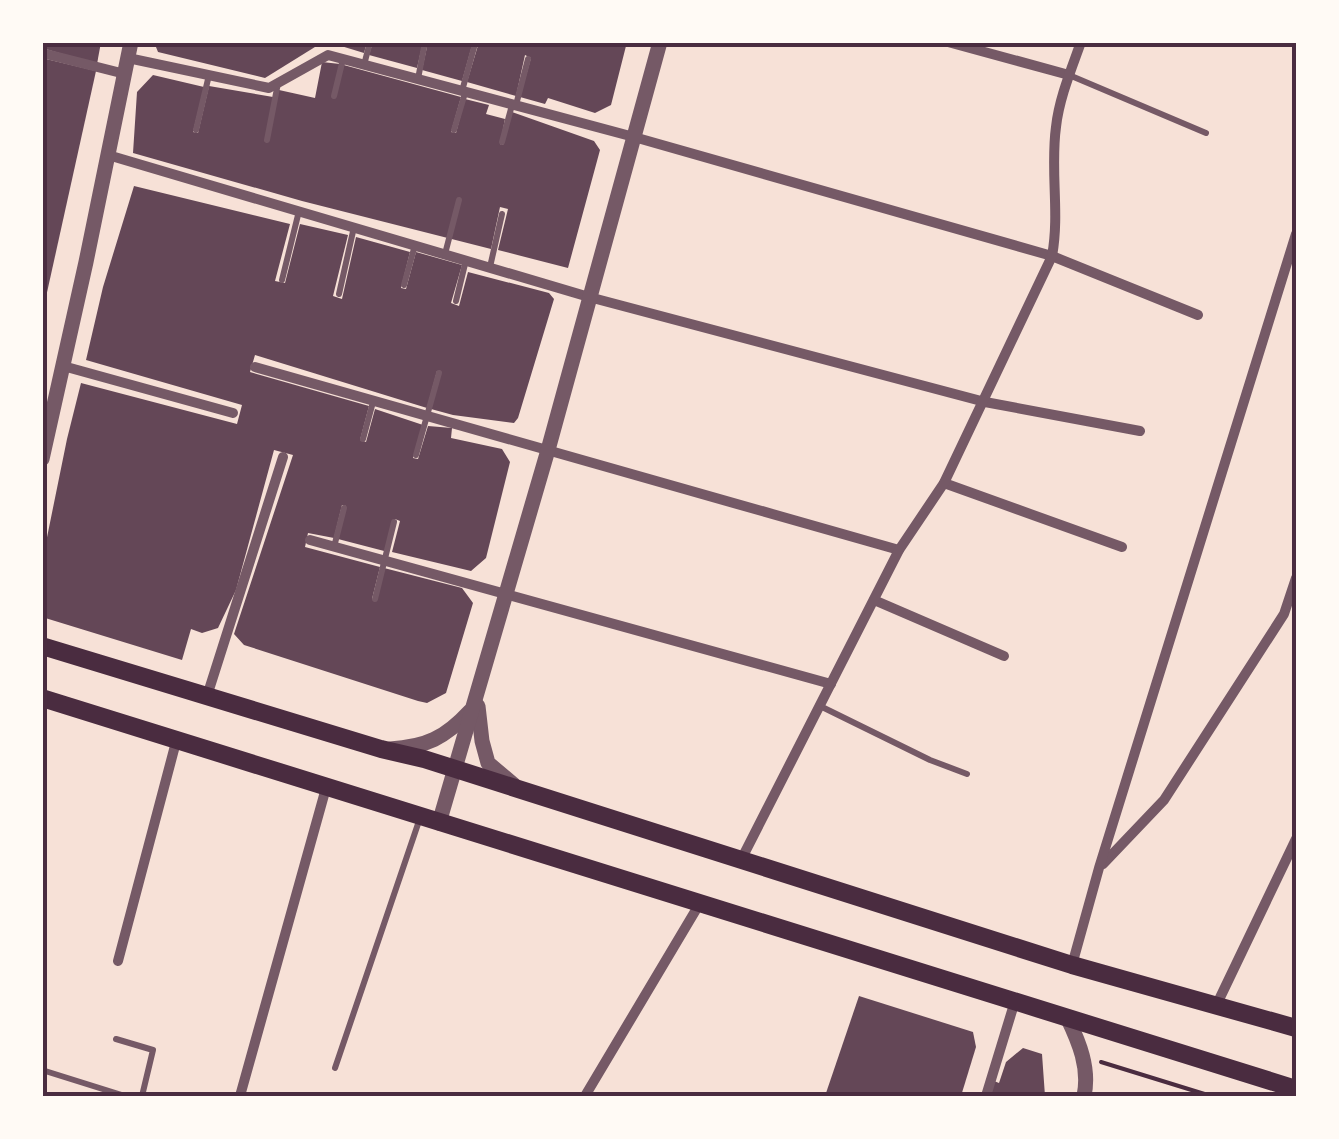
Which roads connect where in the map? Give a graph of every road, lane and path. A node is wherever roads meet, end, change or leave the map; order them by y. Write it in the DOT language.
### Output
graph roads {
  1 [pos="370,42"];
  2 [pos="425,42"];
  3 [pos="660,42"];
  4 [pos="948,42"];
  5 [pos="1080,42"];
  6 [pos="476,44"];
  7 [pos="42,53"];
  8 [pos="128,58"];
  9 [pos="343,59"];
  10 [pos="528,60"];
  11 [pos="364,65"];
  12 [pos="209,75"];
  13 [pos="1070,75"];
  14 [pos="418,79"];
  15 [pos="278,83"];
  16 [pos="463,91"];
  17 [pos="334,96"];
  18 [pos="514,105"];
  19 [pos="196,130"];
  20 [pos="454,130"];
  21 [pos="1206,133"];
  22 [pos="634,138"];
  23 [pos="268,140"];
  24 [pos="502,142"];
  25 [pos="108,156"];
  26 [pos="459,200"];
  27 [pos="299,212"];
  28 [pos="502,214"];
  29 [pos="354,227"];
  30 [pos="1296,234"];
  31 [pos="414,245"];
  32 [pos="444,254"];
  33 [pos="1052,256"];
  34 [pos="466,260"];
  35 [pos="490,267"];
  36 [pos="282,280"];
  37 [pos="404,286"];
  38 [pos="338,294"];
  39 [pos="590,296"];
  40 [pos="456,301"];
  41 [pos="1198,315"];
  42 [pos="64,366"];
  43 [pos="255,367"];
  44 [pos="439,373"];
  45 [pos="374,400"];
  46 [pos="984,402"];
  47 [pos="233,413"];
  48 [pos="427,416"];
  49 [pos="1140,430"];
  50 [pos="363,439"];
  51 [pos="548,450"];
  52 [pos="416,455"];
  53 [pos="284,457"];
  54 [pos="42,460"];
  55 [pos="944,483"];
  56 [pos="344,508"];
  57 [pos="394,522"];
  58 [pos="310,540"];
  59 [pos="334,547"];
  60 [pos="1122,548"];
  61 [pos="899,550"];
  62 [pos="384,562"];
  63 [pos="1296,578"];
  64 [pos="506,596"];
  65 [pos="374,599"];
  66 [pos="874,600"];
  67 [pos="42,646"];
  68 [pos="1004,656"];
  69 [pos="831,684"];
  70 [pos="479,691"];
  71 [pos="207,696"];
  72 [pos="42,698"];
  73 [pos="820,706"];
  74 [pos="176,742"];
  75 [pos="381,749"];
  76 [pos="455,770"];
  77 [pos="967,774"];
  78 [pos="326,788"];
  79 [pos="521,790"];
  80 [pos="420,817"];
  81 [pos="439,823"];
  82 [pos="1296,839"];
  83 [pos="742,860"];
  84 [pos="1099,868"];
  85 [pos="700,904"];
  86 [pos="118,960"];
  87 [pos="1072,964"];
  88 [pos="1015,1001"];
  89 [pos="1216,1006"];
  90 [pos="1067,1017"];
  91 [pos="1293,1024"];
  92 [pos="116,1038"];
  93 [pos="1102,1062"];
  94 [pos="335,1068"];
  95 [pos="42,1070"];
  96 [pos="1296,1089"];
  97 [pos="1198,1092"];
  98 [pos="125,1096"];
  99 [pos="142,1096"];
  100 [pos="240,1096"];
  101 [pos="585,1096"];
  102 [pos="986,1096"];
  103 [pos="1084,1096"];
  104 [pos="1192,1096"];
  105 [pos="1211,1096"];
  1 -- 11 [label="lane"];
  2 -- 14 [label="lane"];
  3 -- 22 [label="street"];
  4 -- 13 [label="street"];
  5 -- 13 [label="street"];
  6 -- 16 [label="lane"];
  7 -- 8 [label="street"];
  8 -- 12 [label="street"];
  8 -- 25 [label="street"];
  9 -- 11 [label="street"];
  9 -- 15 [label="street"];
  9 -- 17 [label="lane"];
  10 -- 18 [label="lane"];
  11 -- 14 [label="street"];
  12 -- 15 [label="street"];
  12 -- 19 [label="lane"];
  13 -- 21 [label="lane"];
  13 -- 33 [label="street"];
  14 -- 16 [label="street"];
  15 -- 23 [label="lane"];
  16 -- 18 [label="street"];
  16 -- 20 [label="lane"];
  18 -- 22 [label="street"];
  18 -- 24 [label="lane"];
  22 -- 33 [label="street"];
  22 -- 39 [label="street"];
  25 -- 27 [label="street"];
  25 -- 42 [label="street"];
  26 -- 32 [label="lane"];
  27 -- 29 [label="street"];
  27 -- 36 [label="lane"];
  28 -- 35 [label="lane"];
  29 -- 31 [label="street"];
  29 -- 38 [label="lane"];
  30 -- 84 [label="street"];
  31 -- 32 [label="street"];
  31 -- 37 [label="lane"];
  32 -- 34 [label="street"];
  33 -- 41 [label="street"];
  33 -- 46 [label="street"];
  34 -- 35 [label="street"];
  34 -- 40 [label="lane"];
  35 -- 39 [label="street"];
  39 -- 46 [label="street"];
  39 -- 51 [label="street"];
  42 -- 47 [label="street"];
  42 -- 54 [label="street"];
  43 -- 45 [label="street"];
  44 -- 48 [label="lane"];
  45 -- 48 [label="street"];
  45 -- 50 [label="lane"];
  46 -- 49 [label="street"];
  46 -- 55 [label="street"];
  48 -- 51 [label="street"];
  48 -- 52 [label="lane"];
  51 -- 61 [label="street"];
  51 -- 64 [label="street"];
  53 -- 71 [label="street"];
  55 -- 60 [label="street"];
  55 -- 61 [label="street"];
  56 -- 59 [label="lane"];
  57 -- 62 [label="lane"];
  58 -- 59 [label="street"];
  59 -- 62 [label="street"];
  61 -- 66 [label="street"];
  62 -- 64 [label="street"];
  62 -- 65 [label="lane"];
  63 -- 84 [label="street"];
  64 -- 69 [label="street"];
  64 -- 70 [label="street"];
  66 -- 68 [label="street"];
  66 -- 69 [label="street"];
  67 -- 71 [label="main road"];
  69 -- 73 [label="street"];
  70 -- 75 [label="street"];
  70 -- 76 [label="street"];
  70 -- 79 [label="street"];
  71 -- 75 [label="main road"];
  72 -- 74 [label="main road"];
  73 -- 77 [label="lane"];
  73 -- 83 [label="street"];
  74 -- 78 [label="main road"];
  74 -- 86 [label="street"];
  75 -- 76 [label="main road"];
  76 -- 79 [label="main road"];
  76 -- 81 [label="street"];
  78 -- 80 [label="main road"];
  78 -- 100 [label="street"];
  79 -- 83 [label="main road"];
  80 -- 81 [label="main road"];
  80 -- 94 [label="lane"];
  81 -- 85 [label="main road"];
  82 -- 89 [label="street"];
  83 -- 87 [label="main road"];
  84 -- 87 [label="street"];
  85 -- 88 [label="main road"];
  85 -- 101 [label="street"];
  87 -- 89 [label="main road"];
  88 -- 90 [label="main road"];
  88 -- 102 [label="street"];
  89 -- 91 [label="main road"];
  90 -- 96 [label="main road"];
  90 -- 103 [label="street"];
  92 -- 99 [label="lane"];
  93 -- 97 [label="path"];
  95 -- 98 [label="lane"];
  97 -- 104 [label="path"];
  97 -- 105 [label="path"];
}
